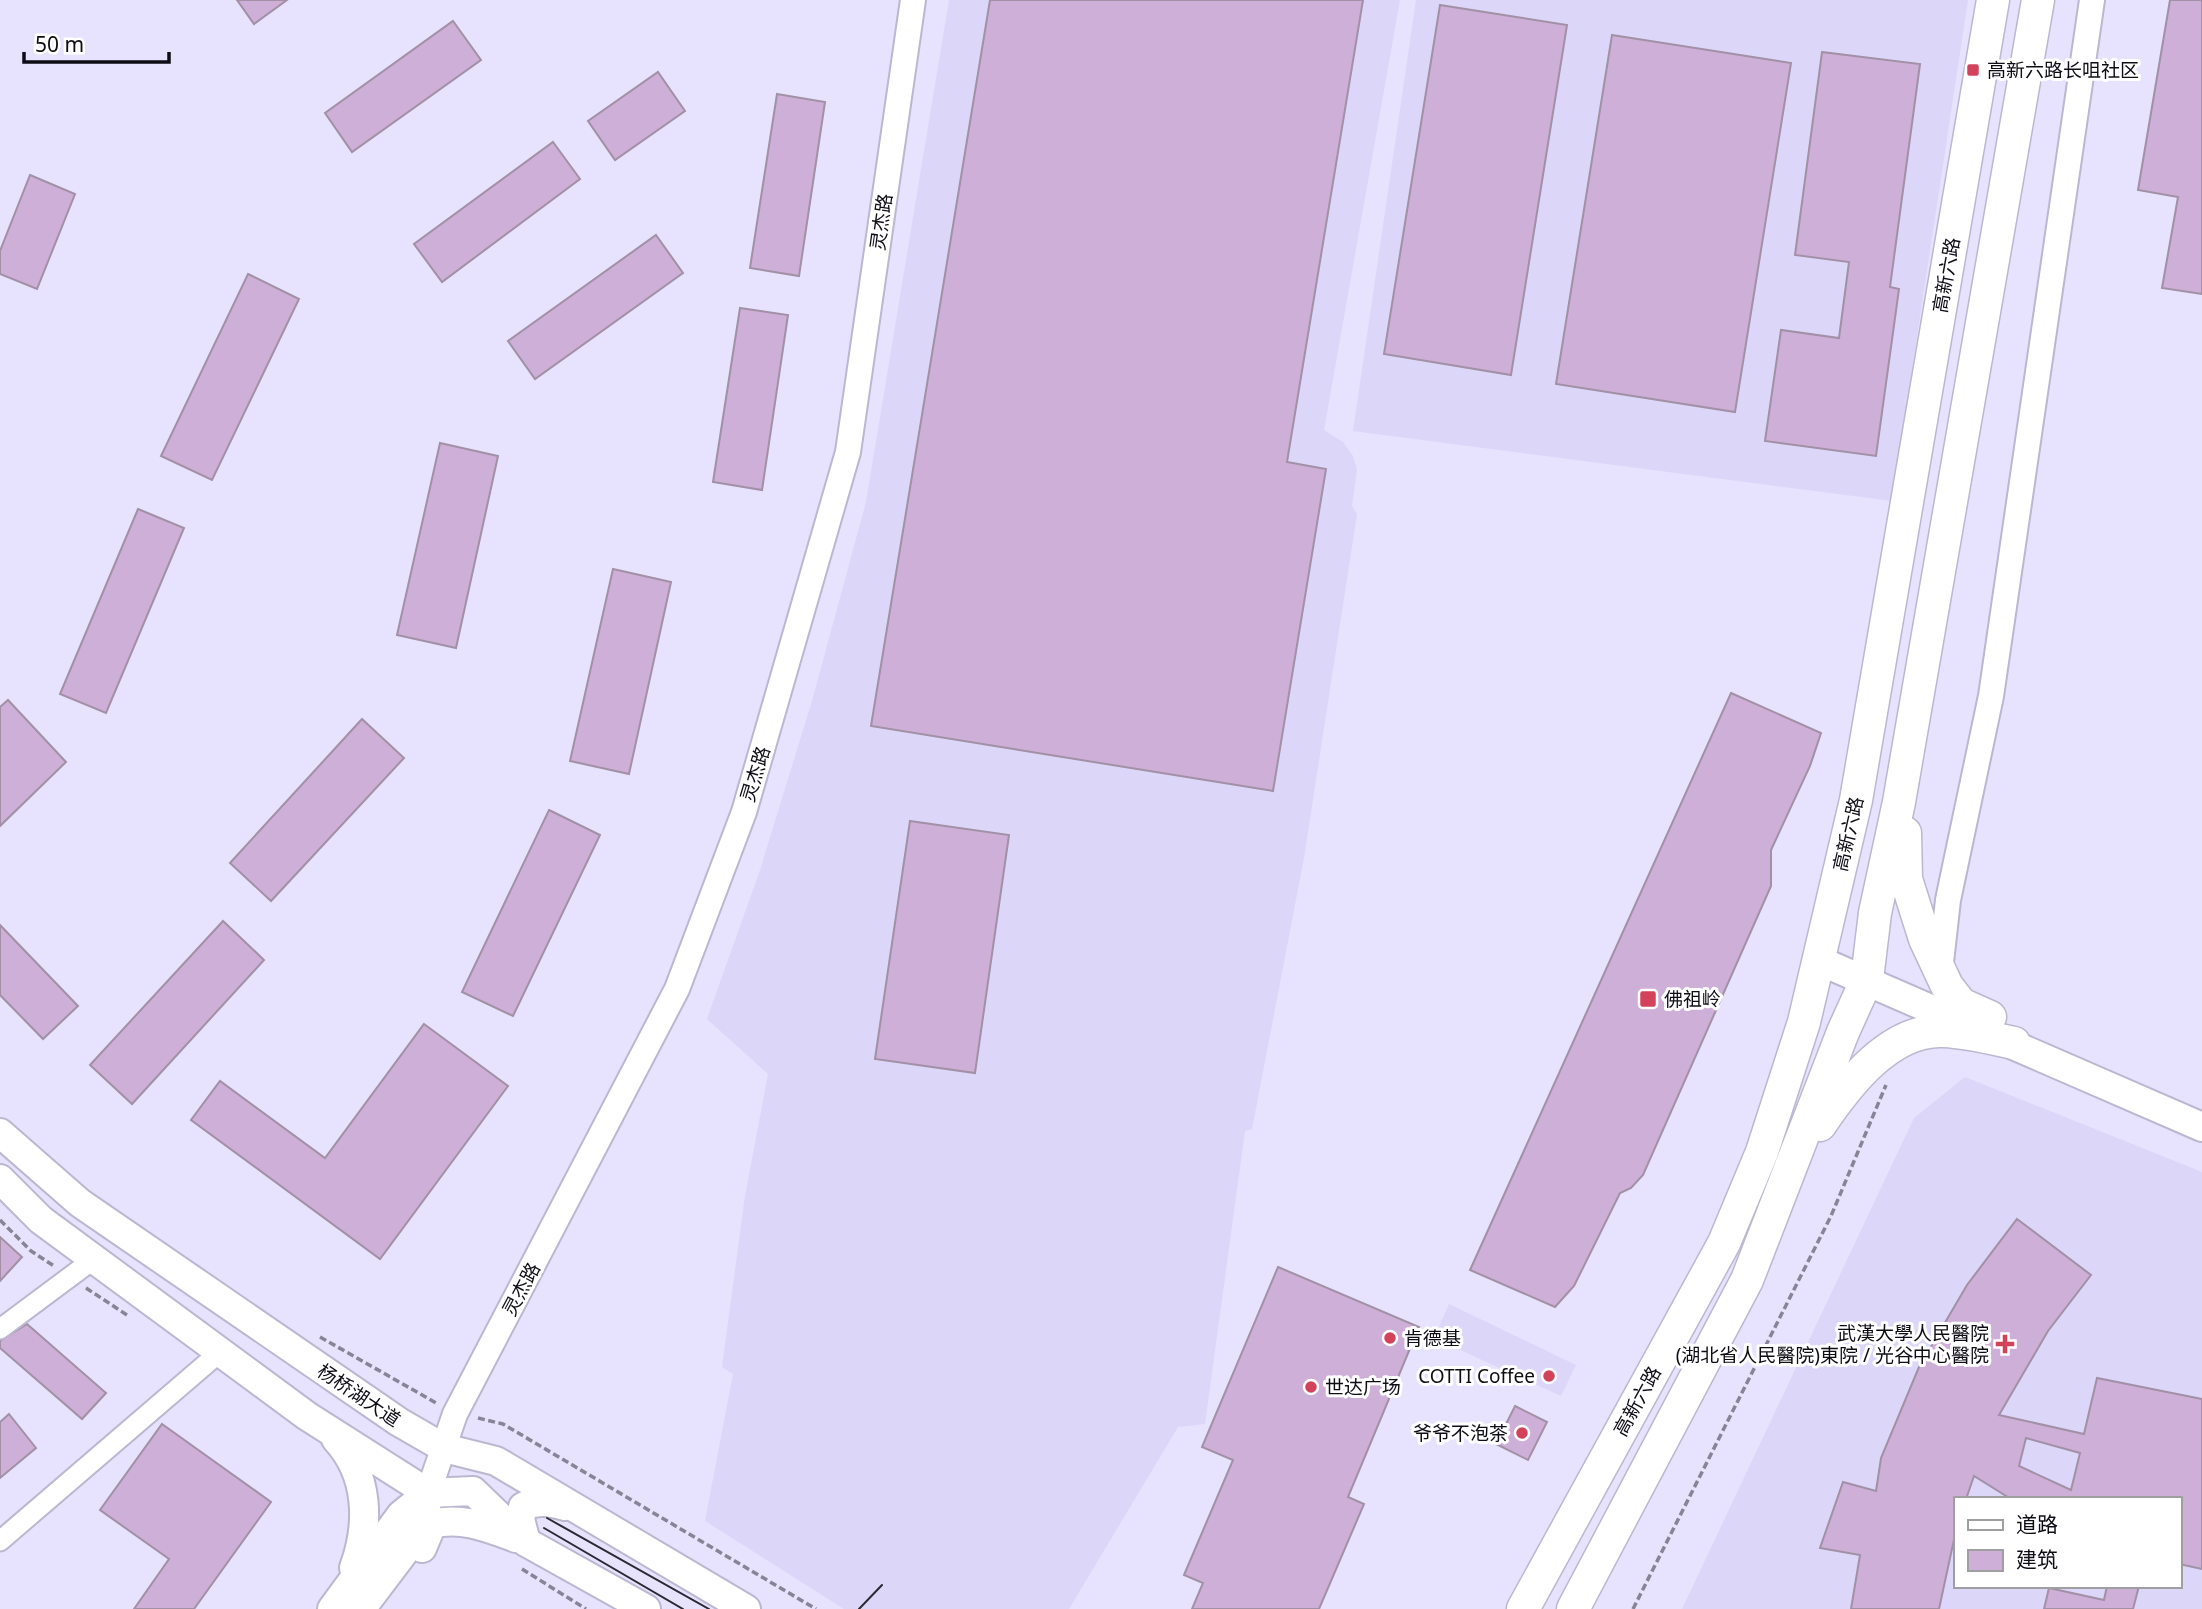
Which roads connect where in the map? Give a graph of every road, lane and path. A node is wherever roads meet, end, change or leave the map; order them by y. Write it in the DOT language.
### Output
graph roads {
  1 [pos="913,0"];
  2 [pos="1993,0"];
  3 [pos="2038,0"];
  4 [pos="2092,0"];
  5 [pos="1903,778"];
  6 [pos="1821,952"];
  7 [pos="1940,971"];
  8 [pos="1868,972"];
  9 [pos="1990,1017"];
  10 [pos="2014,1043"];
  11 [pos="1890,1077"];
  12 [pos="2202,1112"];
  13 [pos="2202,1127"];
  14 [pos="0,1133"];
  15 [pos="1789,1173"];
  16 [pos="0,1179"];
  17 [pos="94,1259"];
  18 [pos="0,1328"];
  19 [pos="310,1332"];
  20 [pos="220,1352"];
  21 [pos="455,1414"];
  22 [pos="325,1427"];
  23 [pos="444,1448"];
  24 [pos="428,1493"];
  25 [pos="589,1514"];
  26 [pos="0,1541"];
  27 [pos="522,1554"];
  28 [pos="350,1604"];
  29 [pos="586,1609"];
  30 [pos="646,1609"];
  31 [pos="746,1609"];
  32 [pos="816,1609"];
  33 [pos="1523,1609"];
  34 [pos="1573,1609"];
  35 [pos="1633,1609"];
  1 -- 21 [label="street, 灵杰路"];
  2 -- 6 [label="main road, 高新六路"];
  3 -- 5 [label="main road, 高新六路"];
  4 -- 7 [label="street"];
  5 -- 7 [label="main road"];
  5 -- 8 [label="main road, 高新六路"];
  6 -- 8 [label="main road"];
  6 -- 33 [label="main road, 高新六路"];
  7 -- 9 [label="main road"];
  8 -- 9 [label="main road"];
  8 -- 10 [label="main road"];
  8 -- 15 [label="main road, 高新六路"];
  9 -- 12 [label="main road"];
  10 -- 13 [label="main road"];
  10 -- 15 [label="main road"];
  11 -- 35 [label="path"];
  14 -- 23 [label="main road, 杨桥湖大道"];
  15 -- 34 [label="main road, 高新六路"];
  16 -- 17 [label="main road"];
  17 -- 18 [label="street"];
  17 -- 20 [label="main road"];
  19 -- 21 [label="path"];
  20 -- 22 [label="main road"];
  20 -- 26 [label="street"];
  21 -- 23 [label="street, 灵杰路"];
  21 -- 32 [label="path"];
  22 -- 24 [label="main road"];
  22 -- 28 [label="main road"];
  23 -- 24 [label="street, 灵杰路"];
  23 -- 25 [label="main road, 杨桥湖大道"];
  24 -- 27 [label="main road"];
  24 -- 28 [label="main road"];
  25 -- 27 [label="main road"];
  25 -- 31 [label="main road, 杨桥湖大道"];
  27 -- 28 [label="main road"];
  27 -- 29 [label="path"];
  27 -- 30 [label="main road"];
}
